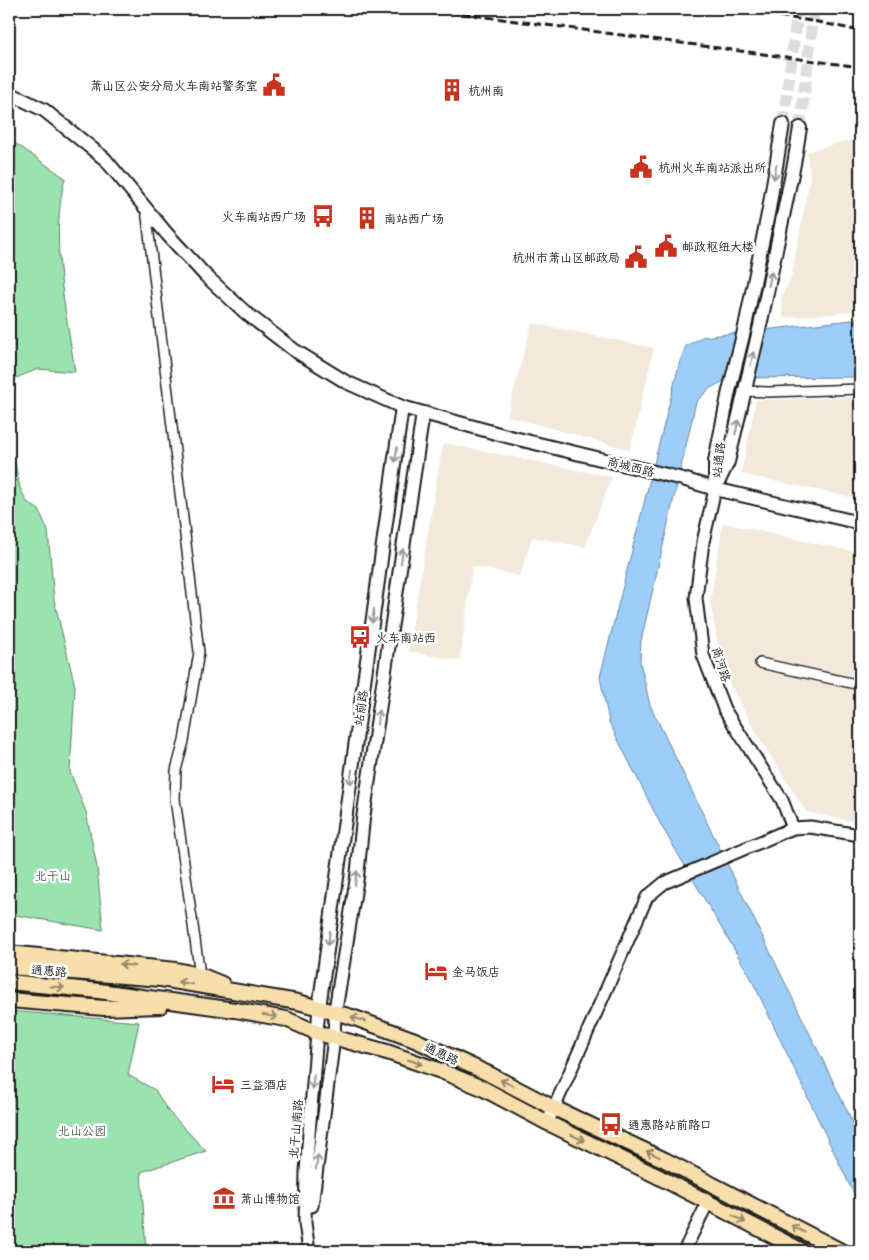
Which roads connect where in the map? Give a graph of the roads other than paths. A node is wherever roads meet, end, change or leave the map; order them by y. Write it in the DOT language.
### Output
graph roads {
  1 [pos="9,93"];
  2 [pos="783,124"];
  3 [pos="800,128"];
  4 [pos="146,209"];
  5 [pos="860,389"];
  6 [pos="745,391"];
  7 [pos="402,407"];
  8 [pos="423,413"];
  9 [pos="715,490"];
  10 [pos="860,523"];
  11 [pos="760,663"];
  12 [pos="860,685"];
  13 [pos="792,828"];
  14 [pos="860,835"];
  15 [pos="9,953"];
  16 [pos="9,967"];
  17 [pos="200,974"];
  18 [pos="9,982"];
  19 [pos="240,993"];
  20 [pos="9,1000"];
  21 [pos="319,1008"];
  22 [pos="235,1010"];
  23 [pos="335,1013"];
  24 [pos="318,1034"];
  25 [pos="334,1038"];
  26 [pos="554,1108"];
  27 [pos="548,1123"];
  28 [pos="708,1202"];
  29 [pos="309,1248"];
  30 [pos="684,1251"];
  31 [pos="802,1251"];
  32 [pos="841,1251"];
  1 -- 4 [label="main road, 商城西路"];
  2 -- 9 [label="main road, 站通路, one-way"];
  6 -- 3 [label="main road, 站通路, one-way"];
  4 -- 7 [label="main road, 商城西路"];
  4 -- 17 [label="street"];
  5 -- 6 [label="street"];
  9 -- 6 [label="main road, 站通路, one-way"];
  7 -- 8 [label="main road, 商城西路"];
  7 -- 21 [label="main road, 站前路, one-way"];
  8 -- 9 [label="main road, 商城西路"];
  23 -- 8 [label="main road, one-way"];
  9 -- 10 [label="main road, 商城西路"];
  9 -- 13 [label="street, 商河路"];
  11 -- 12 [label="street"];
  13 -- 14 [label="street"];
  13 -- 26 [label="street"];
  17 -- 15 [label="main road, one-way"];
  19 -- 16 [label="main road, 通惠路, one-way"];
  17 -- 19 [label="main road"];
  18 -- 22 [label="main road, 通惠路, one-way"];
  19 -- 21 [label="main road, 通惠路"];
  20 -- 22 [label="main road"];
  21 -- 23 [label="main road, 通惠路"];
  21 -- 24 [label="street, 北干山南路"];
  22 -- 24 [label="main road, 通惠路, one-way"];
  23 -- 25 [label="street"];
  26 -- 23 [label="main road, 通惠路, one-way"];
  24 -- 25 [label="main road, 通惠路"];
  24 -- 29 [label="street, 北干山南路, one-way"];
  25 -- 27 [label="main road, 通惠路, one-way"];
  29 -- 25 [label="street, one-way"];
  26 -- 27 [label="street"];
  32 -- 26 [label="main road, 通惠路, one-way"];
  27 -- 28 [label="main road, 通惠路, one-way"];
  28 -- 30 [label="street"];
  28 -- 31 [label="main road, 通惠路, one-way"];
}
